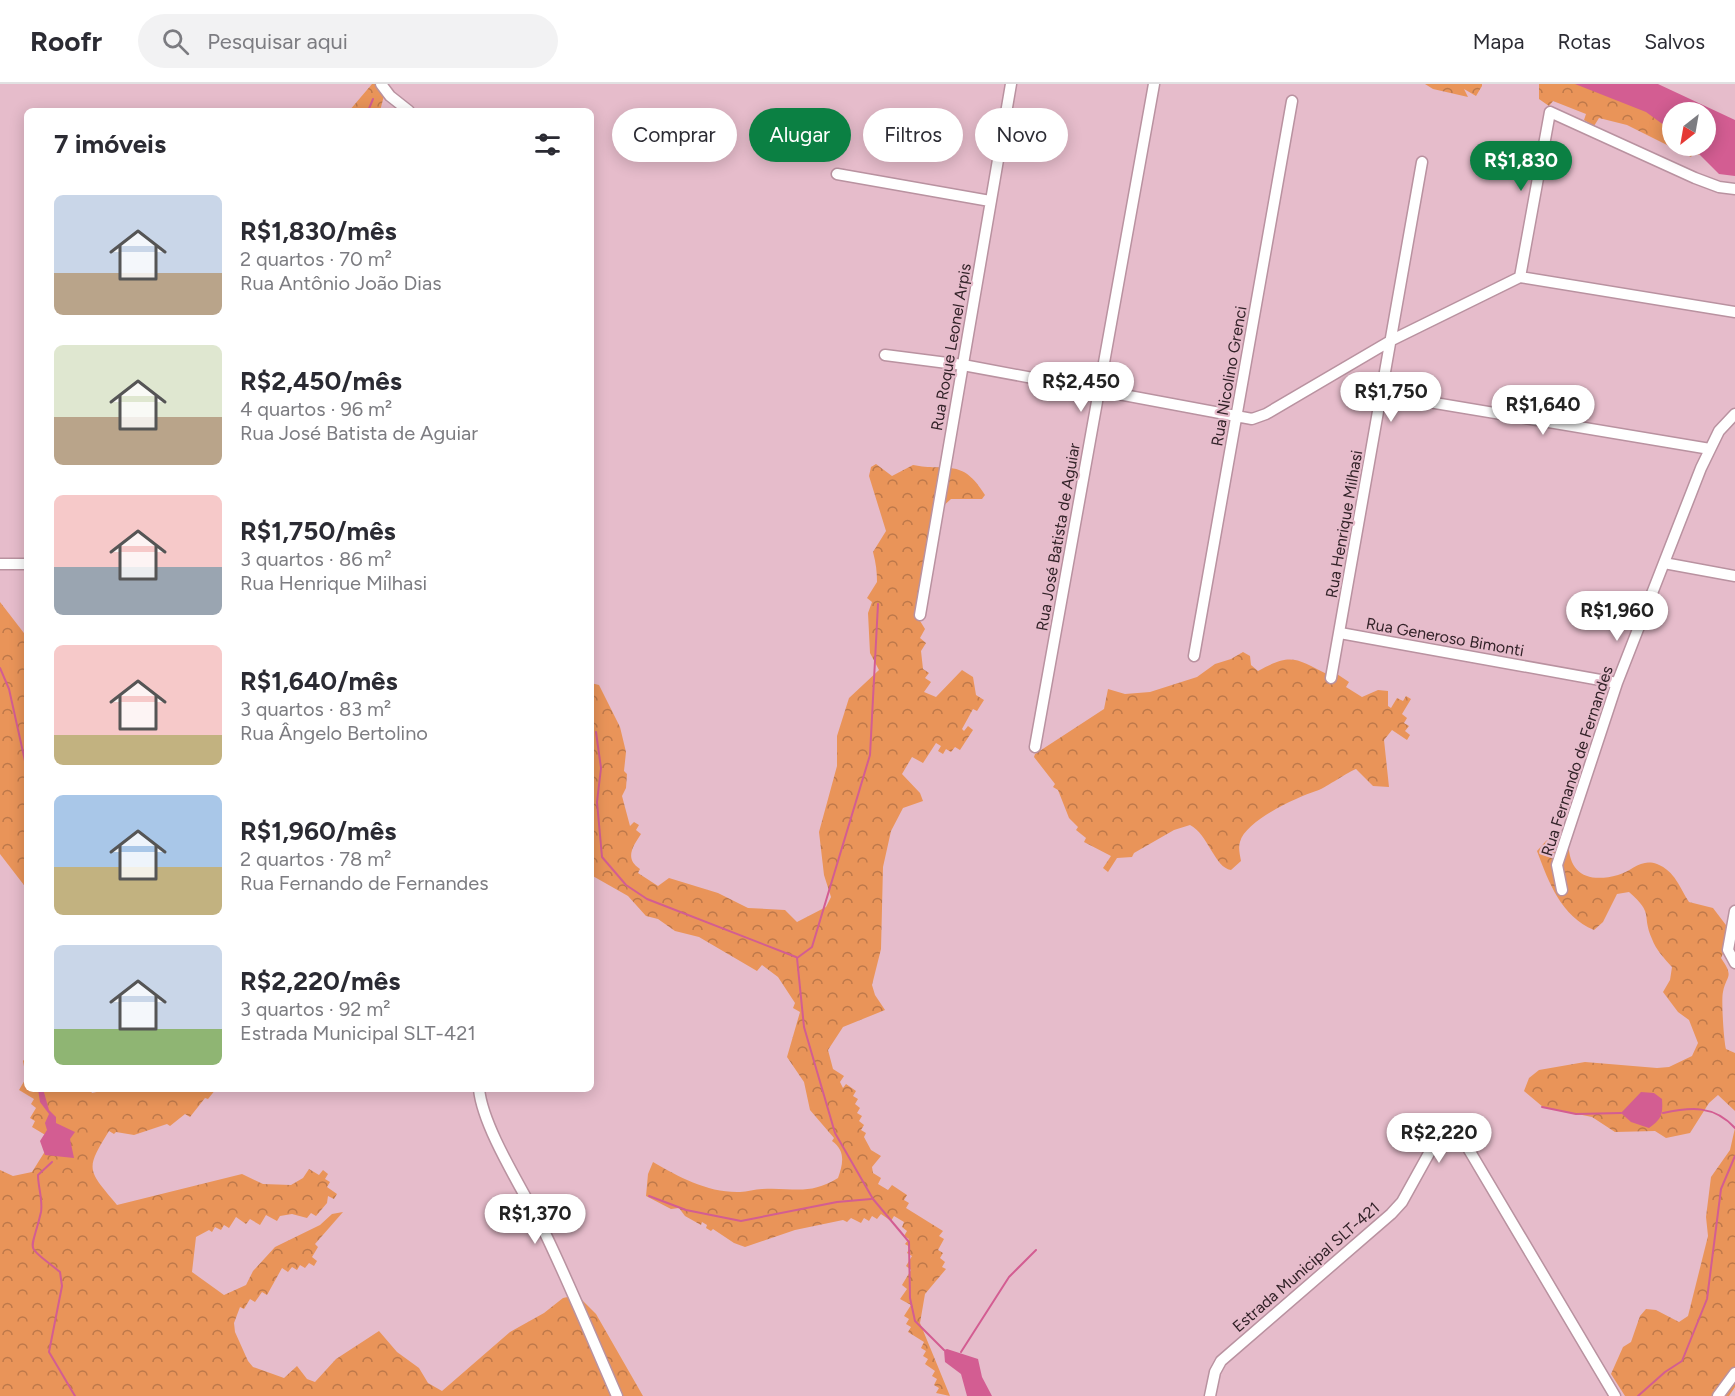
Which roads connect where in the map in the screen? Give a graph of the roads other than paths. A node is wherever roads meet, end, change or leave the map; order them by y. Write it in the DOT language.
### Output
graph roads {
  1 [pos="381,84"];
  2 [pos="1011,84"];
  3 [pos="1154,84"];
  4 [pos="1292,101"];
  5 [pos="405,108"];
  6 [pos="1422,162"];
  7 [pos="837,174"];
  8 [pos="1735,189"];
  9 [pos="990,201"];
  10 [pos="1520,277"];
  11 [pos="1735,312"];
  12 [pos="1392,340"];
  13 [pos="885,355"];
  14 [pos="963,365"];
  15 [pos="1100,392"];
  16 [pos="1381,394"];
  17 [pos="1735,414"];
  18 [pos="1238,416"];
  19 [pos="1710,449"];
  20 [pos="1664,563"];
  21 [pos="0,564"];
  22 [pos="24,564"];
  23 [pos="1735,576"];
  24 [pos="920,615"];
  25 [pos="1340,633"];
  26 [pos="1194,656"];
  27 [pos="1331,678"];
  28 [pos="1617,682"];
  29 [pos="1035,747"];
  30 [pos="1562,890"];
  31 [pos="1735,911"];
  32 [pos="1735,963"];
  33 [pos="479,1092"];
  34 [pos="1735,1372"];
  35 [pos="617,1396"];
  36 [pos="1210,1396"];
  37 [pos="1614,1396"];
  38 [pos="1718,1396"];
  1 -- 5 [label="street"];
  2 -- 9 [label="street, Rua Roque Leonel Arpis"];
  3 -- 15 [label="street, Rua José Batista de Aguiar"];
  4 -- 18 [label="street, Rua Nicolino Grenci"];
  6 -- 12 [label="street, Rua Henrique Milhasi"];
  7 -- 9 [label="street"];
  8 -- 10 [label="street"];
  9 -- 14 [label="street, Rua Roque Leonel Arpis"];
  10 -- 11 [label="street"];
  10 -- 12 [label="street"];
  12 -- 16 [label="street, Rua Henrique Milhasi"];
  12 -- 18 [label="street"];
  13 -- 14 [label="street"];
  14 -- 15 [label="street"];
  14 -- 24 [label="street, Rua Roque Leonel Arpis"];
  15 -- 18 [label="street"];
  15 -- 29 [label="street, Rua José Batista de Aguiar"];
  16 -- 19 [label="street"];
  16 -- 25 [label="street, Rua Henrique Milhasi"];
  17 -- 19 [label="street, Rua Fernando de Fernandes"];
  18 -- 26 [label="street, Rua Nicolino Grenci"];
  19 -- 20 [label="street, Rua Fernando de Fernandes"];
  20 -- 23 [label="street"];
  20 -- 28 [label="street, Rua Fernando de Fernandes"];
  21 -- 22 [label="street"];
  25 -- 27 [label="street, Rua Henrique Milhasi"];
  25 -- 28 [label="street, Rua Generoso Bimonti"];
  28 -- 30 [label="street, Rua Fernando de Fernandes"];
  31 -- 32 [label="street"];
  33 -- 35 [label="street"];
  34 -- 38 [label="street"];
  36 -- 37 [label="street, Estrada Municipal SLT-421"];
}
